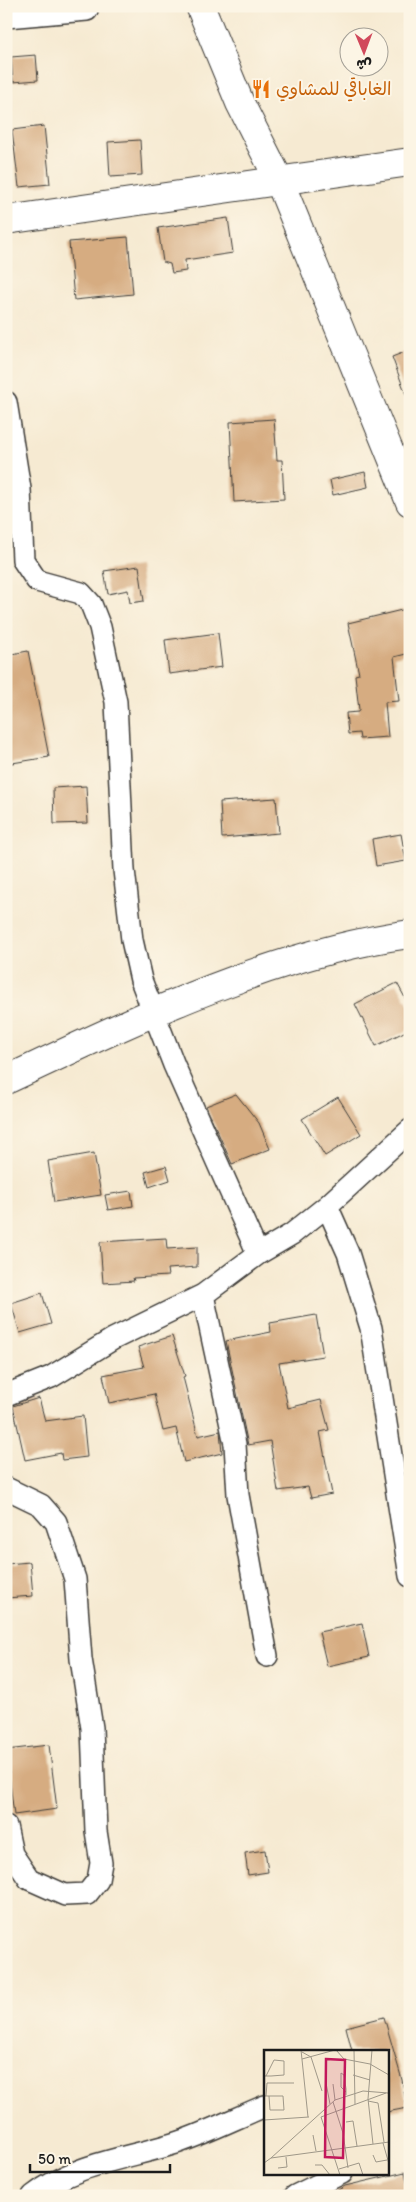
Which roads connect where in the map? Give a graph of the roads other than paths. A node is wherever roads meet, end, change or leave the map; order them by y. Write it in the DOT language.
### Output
graph roads {
  1 [pos="200,6"];
  2 [pos="87,10"];
  3 [pos="6,17"];
  4 [pos="410,162"];
  5 [pos="279,180"];
  6 [pos="6,220"];
  7 [pos="6,402"];
  8 [pos="410,502"];
  9 [pos="410,934"];
  10 [pos="153,1011"];
  11 [pos="6,1080"];
  12 [pos="410,1130"];
  13 [pos="327,1206"];
  14 [pos="258,1254"];
  15 [pos="203,1295"];
  16 [pos="6,1395"];
  17 [pos="6,1488"];
  18 [pos="410,1576"];
  19 [pos="267,1656"];
  20 [pos="6,1826"];
  21 [pos="264,2106"];
  22 [pos="340,2174"];
  23 [pos="33,2196"];
  24 [pos="295,2196"];
  1 -- 5 [label="street"];
  2 -- 3 [label="street"];
  4 -- 5 [label="street"];
  5 -- 6 [label="street"];
  5 -- 8 [label="street"];
  7 -- 10 [label="street"];
  9 -- 10 [label="street"];
  10 -- 11 [label="street"];
  10 -- 14 [label="street"];
  12 -- 13 [label="street"];
  13 -- 14 [label="street"];
  13 -- 18 [label="street"];
  14 -- 15 [label="street"];
  15 -- 16 [label="street"];
  15 -- 19 [label="street"];
  17 -- 20 [label="street"];
  21 -- 23 [label="street"];
  22 -- 24 [label="street"];
}
